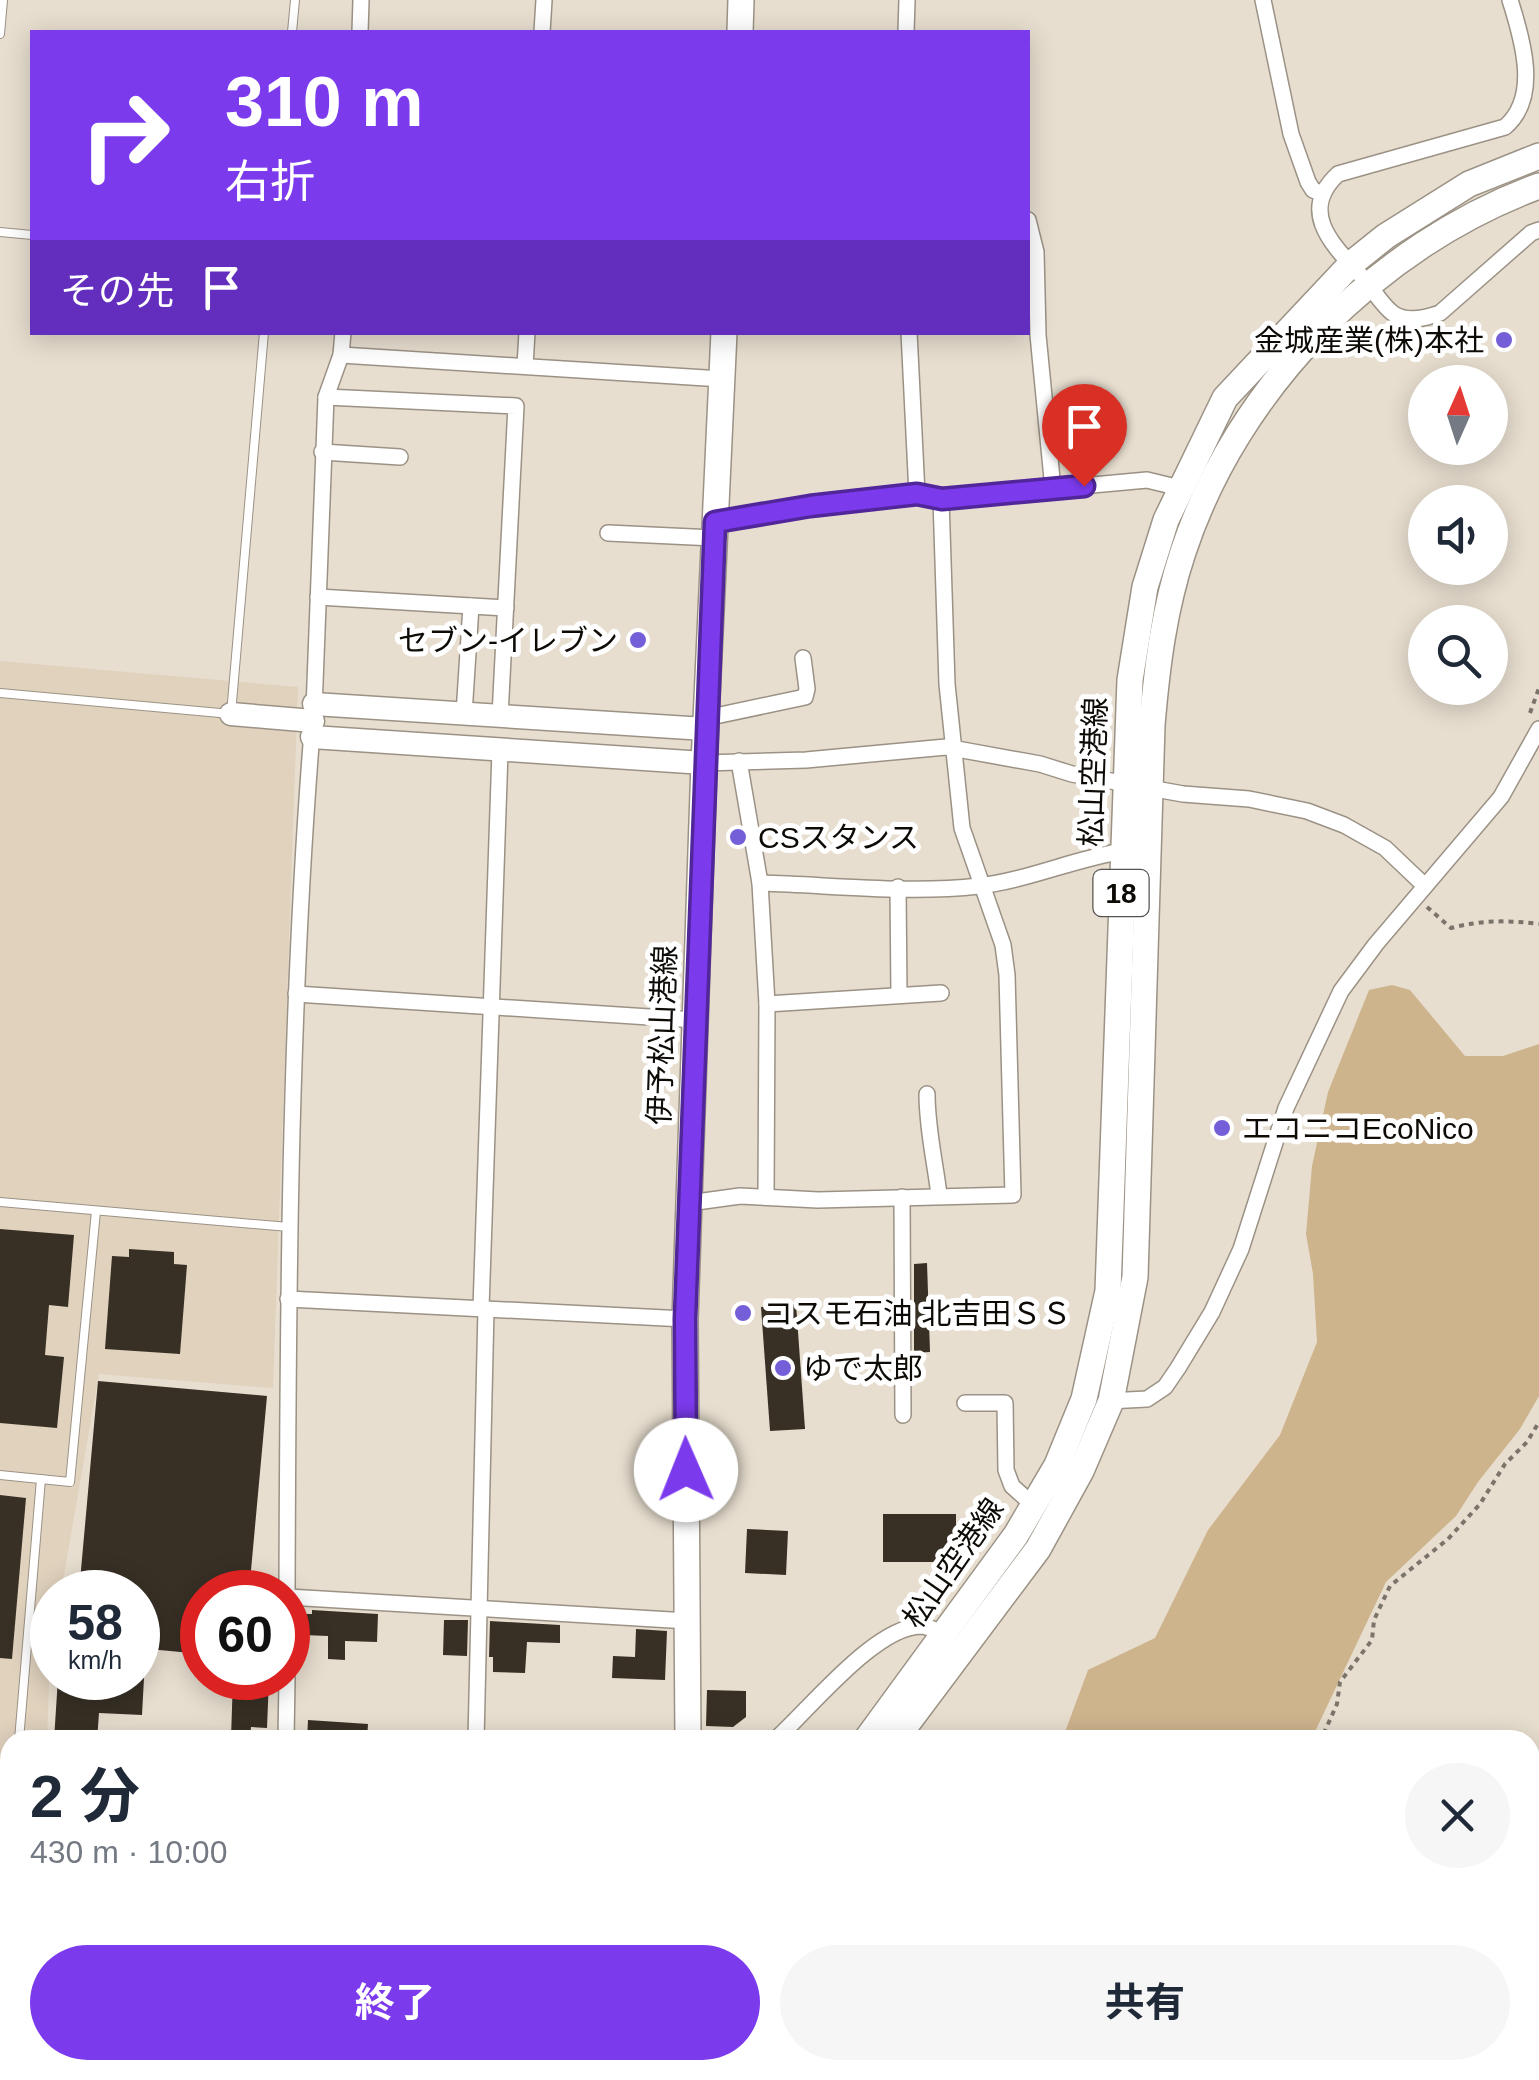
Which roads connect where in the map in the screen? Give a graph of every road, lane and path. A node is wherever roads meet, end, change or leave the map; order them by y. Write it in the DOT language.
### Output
graph roads {
  1 [pos="3,0"];
  2 [pos="294,0"];
  3 [pos="361,0"];
  4 [pos="544,0"];
  5 [pos="741,0"];
  6 [pos="907,0"];
  7 [pos="1263,0"];
  8 [pos="1510,0"];
  9 [pos="292,30"];
  10 [pos="360,30"];
  11 [pos="542,30"];
  12 [pos="740,30"];
  13 [pos="906,30"];
  14 [pos="0,34"];
  15 [pos="1539,156"];
  16 [pos="1539,186"];
  17 [pos="1323,194"];
  18 [pos="1030,228"];
  19 [pos="1539,230"];
  20 [pos="0,232"];
  21 [pos="30,235"];
  22 [pos="1350,264"];
  23 [pos="1368,284"];
  24 [pos="264,335"];
  25 [pos="343,335"];
  26 [pos="527,335"];
  27 [pos="724,335"];
  28 [pos="909,335"];
  29 [pos="341,355"];
  30 [pos="525,366"];
  31 [pos="722,379"];
  32 [pos="326,397"];
  33 [pos="322,452"];
  34 [pos="400,457"];
  35 [pos="1180,488"];
  36 [pos="1053,489"];
  37 [pos="917,494"];
  38 [pos="942,499"];
  39 [pos="714,530"];
  40 [pos="608,533"];
  41 [pos="318,597"];
  42 [pos="471,606"];
  43 [pos="506,608"];
  44 [pos="804,658"];
  45 [pos="0,692"];
  46 [pos="231,714"];
  47 [pos="464,714"];
  48 [pos="500,716"];
  49 [pos="313,721"];
  50 [pos="706,724"];
  51 [pos="1539,730"];
  52 [pos="954,749"];
  53 [pos="500,750"];
  54 [pos="704,762"];
  55 [pos="739,762"];
  56 [pos="1138,784"];
  57 [pos="1123,850"];
  58 [pos="760,884"];
  59 [pos="980,886"];
  60 [pos="898,887"];
  61 [pos="1421,892"];
  62 [pos="1539,924"];
  63 [pos="941,993"];
  64 [pos="296,994"];
  65 [pos="899,995"];
  66 [pos="768,1004"];
  67 [pos="490,1006"];
  68 [pos="695,1020"];
  69 [pos="927,1094"];
  70 [pos="938,1195"];
  71 [pos="766,1196"];
  72 [pos="902,1196"];
  73 [pos="0,1202"];
  74 [pos="689,1203"];
  75 [pos="96,1210"];
  76 [pos="289,1227"];
  77 [pos="288,1299"];
  78 [pos="484,1309"];
  79 [pos="685,1319"];
  80 [pos="1084,1399"];
  81 [pos="1111,1401"];
  82 [pos="965,1402"];
  83 [pos="903,1415"];
  84 [pos="1539,1422"];
  85 [pos="0,1476"];
  86 [pos="40,1479"];
  87 [pos="1033,1505"];
  88 [pos="287,1570"];
  89 [pos="310,1597"];
  90 [pos="481,1609"];
  91 [pos="688,1621"];
  92 [pos="944,1634"];
  93 [pos="286,1700"];
  94 [pos="21,1730"];
  95 [pos="286,1730"];
  96 [pos="476,1730"];
  97 [pos="688,1730"];
  98 [pos="786,1730"];
  99 [pos="873,1730"];
  100 [pos="902,1730"];
  101 [pos="1325,1730"];
  1 -- 14 [label="lane"];
  2 -- 9 [label="lane"];
  3 -- 10 [label="street"];
  4 -- 11 [label="street"];
  5 -- 12 [label="main road"];
  6 -- 13 [label="street"];
  7 -- 17 [label="street"];
  8 -- 17 [label="street"];
  15 -- 22 [label="main road, 松山空港線 / 18"];
  16 -- 23 [label="main road, 松山空港線 / 18"];
  17 -- 22 [label="street"];
  18 -- 36 [label="street"];
  19 -- 23 [label="street"];
  20 -- 21 [label="lane"];
  22 -- 23 [label="street"];
  22 -- 35 [label="main road, 松山空港線 / 18"];
  23 -- 56 [label="main road, 松山空港線 / 18"];
  24 -- 46 [label="lane"];
  25 -- 29 [label="street"];
  26 -- 30 [label="street"];
  27 -- 31 [label="main road, 伊予松山港線"];
  28 -- 37 [label="street"];
  29 -- 30 [label="street"];
  29 -- 32 [label="street"];
  30 -- 31 [label="street"];
  31 -- 39 [label="main road, 伊予松山港線"];
  32 -- 33 [label="street"];
  32 -- 43 [label="street"];
  33 -- 34 [label="street"];
  33 -- 41 [label="street"];
  35 -- 36 [label="street"];
  35 -- 56 [label="main road, 松山空港線 / 18"];
  36 -- 38 [label="street"];
  37 -- 38 [label="street"];
  37 -- 39 [label="street"];
  38 -- 52 [label="street"];
  39 -- 40 [label="street"];
  39 -- 50 [label="main road, 伊予松山港線"];
  41 -- 42 [label="street"];
  41 -- 49 [label="street"];
  42 -- 43 [label="street"];
  42 -- 47 [label="street"];
  43 -- 48 [label="street"];
  44 -- 50 [label="street"];
  45 -- 46 [label="lane"];
  46 -- 49 [label="street"];
  47 -- 48 [label="street"];
  47 -- 49 [label="street"];
  48 -- 50 [label="street"];
  49 -- 53 [label="street"];
  49 -- 64 [label="street"];
  50 -- 54 [label="main road, 伊予松山港線"];
  51 -- 61 [label="street"];
  52 -- 55 [label="street"];
  52 -- 56 [label="street"];
  52 -- 59 [label="street"];
  53 -- 54 [label="street"];
  53 -- 67 [label="street"];
  54 -- 55 [label="street"];
  54 -- 68 [label="main road, 伊予松山港線"];
  55 -- 58 [label="street"];
  56 -- 57 [label="main road, 松山空港線 / 18"];
  56 -- 61 [label="street"];
  56 -- 81 [label="main road, 松山空港線 / 18"];
  57 -- 59 [label="street"];
  57 -- 80 [label="main road, 松山空港線 / 18"];
  58 -- 60 [label="street"];
  58 -- 66 [label="street"];
  59 -- 60 [label="street"];
  59 -- 70 [label="street"];
  60 -- 65 [label="street"];
  61 -- 62 [label="path"];
  61 -- 81 [label="street"];
  63 -- 65 [label="street"];
  64 -- 67 [label="street"];
  64 -- 76 [label="street"];
  65 -- 66 [label="street"];
  66 -- 71 [label="street"];
  67 -- 68 [label="street"];
  67 -- 78 [label="street"];
  68 -- 74 [label="main road, 伊予松山港線"];
  69 -- 70 [label="street"];
  70 -- 72 [label="street"];
  71 -- 72 [label="street"];
  71 -- 74 [label="street"];
  72 -- 83 [label="street"];
  73 -- 75 [label="lane"];
  74 -- 79 [label="main road, 伊予松山港線"];
  75 -- 76 [label="lane"];
  75 -- 86 [label="lane"];
  76 -- 77 [label="street"];
  77 -- 78 [label="street"];
  77 -- 88 [label="street"];
  78 -- 79 [label="street"];
  78 -- 90 [label="street"];
  79 -- 91 [label="main road, 伊予松山港線"];
  80 -- 81 [label="street"];
  80 -- 87 [label="main road, 松山空港線 / 18"];
  81 -- 100 [label="main road, 松山空港線 / 18"];
  82 -- 87 [label="street"];
  84 -- 101 [label="path"];
  85 -- 86 [label="lane"];
  86 -- 94 [label="lane"];
  87 -- 92 [label="main road, 松山空港線 / 18"];
  89 -- 90 [label="street"];
  90 -- 91 [label="street"];
  90 -- 96 [label="street"];
  91 -- 97 [label="main road, 伊予松山港線"];
  92 -- 98 [label="street"];
  92 -- 99 [label="main road, 松山空港線 / 18"];
  93 -- 95 [label="street"];
}
